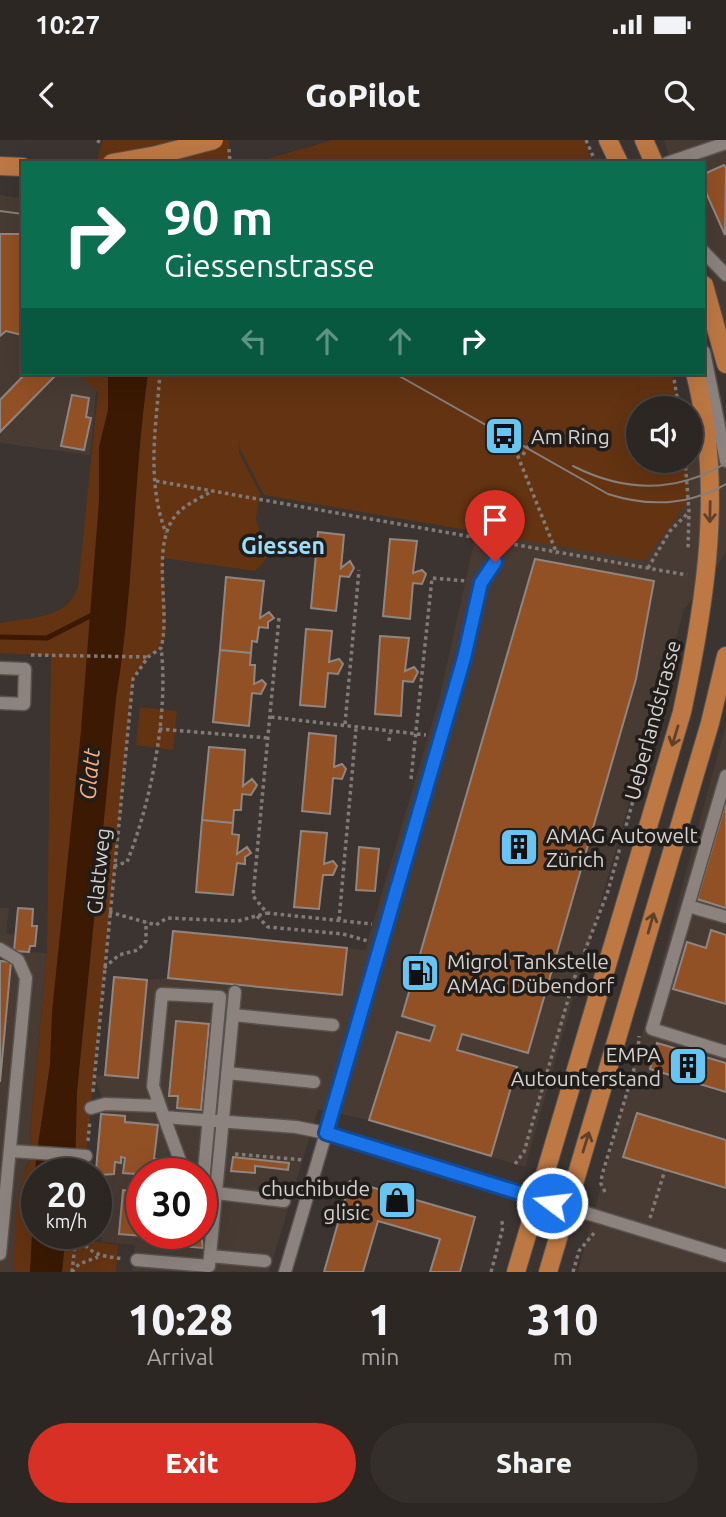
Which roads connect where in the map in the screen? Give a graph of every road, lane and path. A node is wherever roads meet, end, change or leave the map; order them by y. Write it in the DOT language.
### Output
graph roads {
  1 [pos="214,140"];
  2 [pos="586,140"];
  3 [pos="608,140"];
  4 [pos="644,140"];
  5 [pos="726,143"];
  6 [pos="122,161"];
  7 [pos="595,161"];
  8 [pos="619,161"];
  9 [pos="653,161"];
  10 [pos="673,161"];
  11 [pos="0,166"];
  12 [pos="21,167"];
  13 [pos="705,253"];
  14 [pos="726,275"];
  15 [pos="705,289"];
  16 [pos="705,357"];
  17 [pos="726,364"];
  18 [pos="160,375"];
  19 [pos="673,375"];
  20 [pos="695,375"];
  21 [pos="676,396"];
  22 [pos="533,436"];
  23 [pos="515,449"];
  24 [pos="523,455"];
  25 [pos="726,461"];
  26 [pos="686,473"];
  27 [pos="156,481"];
  28 [pos="209,493"];
  29 [pos="690,511"];
  30 [pos="166,533"];
  31 [pos="556,554"];
  32 [pos="495,562"];
  33 [pos="648,568"];
  34 [pos="359,570"];
  35 [pos="687,575"];
  36 [pos="470,582"];
  37 [pos="685,588"];
  38 [pos="279,618"];
  39 [pos="161,648"];
  40 [pos="51,655"];
  41 [pos="674,656"];
  42 [pos="726,656"];
  43 [pos="148,657"];
  44 [pos="0,668"];
  45 [pos="0,702"];
  46 [pos="271,717"];
  47 [pos="345,724"];
  48 [pos="159,729"];
  49 [pos="356,729"];
  50 [pos="390,733"];
  51 [pos="414,733"];
  52 [pos="431,736"];
  53 [pos="268,738"];
  54 [pos="389,741"];
  55 [pos="726,776"];
  56 [pos="411,786"];
  57 [pos="114,866"];
  58 [pos="688,906"];
  59 [pos="109,912"];
  60 [pos="267,914"];
  61 [pos="257,916"];
  62 [pos="726,917"];
  63 [pos="339,920"];
  64 [pos="146,922"];
  65 [pos="376,924"];
  66 [pos="370,942"];
  67 [pos="0,950"];
  68 [pos="104,968"];
  69 [pos="235,992"];
  70 [pos="233,1015"];
  71 [pos="333,1025"];
  72 [pos="726,1052"];
  73 [pos="227,1073"];
  74 [pos="314,1082"];
  75 [pos="91,1108"];
  76 [pos="162,1112"];
  77 [pos="208,1121"];
  78 [pos="222,1123"];
  79 [pos="326,1133"];
  80 [pos="11,1151"];
  81 [pos="219,1153"];
  82 [pos="82,1156"];
  83 [pos="179,1158"];
  84 [pos="205,1158"];
  85 [pos="317,1161"];
  86 [pos="516,1164"];
  87 [pos="664,1170"];
  88 [pos="217,1180"];
  89 [pos="217,1194"];
  90 [pos="537,1199"];
  91 [pos="284,1200"];
  92 [pos="654,1205"];
  93 [pos="567,1207"];
  94 [pos="501,1217"];
  95 [pos="594,1233"];
  96 [pos="75,1249"];
  97 [pos="85,1249"];
  98 [pos="211,1249"];
  99 [pos="0,1254"];
  100 [pos="210,1256"];
  101 [pos="726,1256"];
  102 [pos="100,1257"];
  103 [pos="138,1260"];
  104 [pos="265,1261"];
  105 [pos="72,1272"];
  106 [pos="285,1272"];
  107 [pos="491,1272"];
  108 [pos="516,1272"];
  109 [pos="548,1272"];
  110 [pos="573,1272"];
  1 -- 6 [label="main road, bridge"];
  2 -- 7 [label="path"];
  3 -- 8 [label="main road"];
  4 -- 9 [label="main road"];
  5 -- 10 [label="street"];
  11 -- 12 [label="main road"];
  13 -- 14 [label="street"];
  15 -- 17 [label="main road"];
  16 -- 25 [label="street"];
  18 -- 27 [label="path"];
  19 -- 21 [label="path"];
  20 -- 90 [label="main road, Ueberlandstrasse, one-way"];
  22 -- 24 [label="path"];
  23 -- 31 [label="path"];
  26 -- 29 [label="path"];
  27 -- 28 [label="path"];
  27 -- 30 [label="path"];
  28 -- 30 [label="path"];
  28 -- 31 [label="path"];
  29 -- 33 [label="path"];
  29 -- 35 [label="path"];
  30 -- 39 [label="path"];
  31 -- 33 [label="path"];
  32 -- 79 [label="street"];
  33 -- 35 [label="path"];
  34 -- 47 [label="path"];
  35 -- 37 [label="path"];
  36 -- 51 [label="path"];
  38 -- 46 [label="path"];
  39 -- 43 [label="path, Glattweg"];
  39 -- 48 [label="path"];
  40 -- 43 [label="path"];
  41 -- 86 [label="path"];
  93 -- 42 [label="main road, one-way"];
  43 -- 57 [label="path, Glattweg"];
  44 -- 45 [label="street"];
  46 -- 47 [label="path"];
  46 -- 53 [label="path"];
  47 -- 49 [label="path"];
  48 -- 53 [label="path"];
  48 -- 57 [label="path"];
  49 -- 50 [label="path"];
  49 -- 63 [label="path"];
  50 -- 51 [label="path"];
  50 -- 54 [label="path"];
  51 -- 52 [label="path"];
  51 -- 56 [label="path"];
  53 -- 60 [label="path"];
  55 -- 58 [label="street"];
  57 -- 59 [label="path, Glattweg"];
  58 -- 62 [label="street"];
  58 -- 72 [label="street"];
  59 -- 64 [label="path"];
  59 -- 68 [label="path, Glattweg"];
  60 -- 61 [label="path"];
  60 -- 63 [label="path"];
  61 -- 64 [label="path"];
  61 -- 66 [label="path"];
  63 -- 65 [label="path"];
  64 -- 68 [label="path"];
  67 -- 80 [label="street"];
  68 -- 75 [label="path, Glattweg"];
  69 -- 70 [label="street"];
  70 -- 71 [label="street"];
  70 -- 73 [label="street"];
  73 -- 74 [label="street"];
  73 -- 78 [label="street"];
  75 -- 76 [label="street"];
  75 -- 82 [label="path, Glattweg"];
  76 -- 77 [label="street"];
  76 -- 77 [label="street"];
  76 -- 83 [label="street"];
  77 -- 78 [label="street"];
  77 -- 84 [label="street"];
  78 -- 79 [label="street"];
  78 -- 81 [label="street"];
  79 -- 85 [label="street"];
  79 -- 90 [label="street"];
  80 -- 82 [label="street"];
  80 -- 99 [label="street"];
  81 -- 85 [label="path"];
  81 -- 88 [label="street"];
  85 -- 106 [label="street"];
  87 -- 92 [label="path"];
  89 -- 91 [label="street"];
  90 -- 93 [label="street"];
  90 -- 108 [label="main road, Ueberlandstrasse"];
  93 -- 101 [label="street"];
  93 -- 109 [label="main road"];
  94 -- 107 [label="path"];
  95 -- 110 [label="path"];
  96 -- 105 [label="path"];
  97 -- 102 [label="path"];
  98 -- 100 [label="street"];
  100 -- 103 [label="street"];
  100 -- 104 [label="street"];
  102 -- 103 [label="path"];
  102 -- 105 [label="path"];
}
